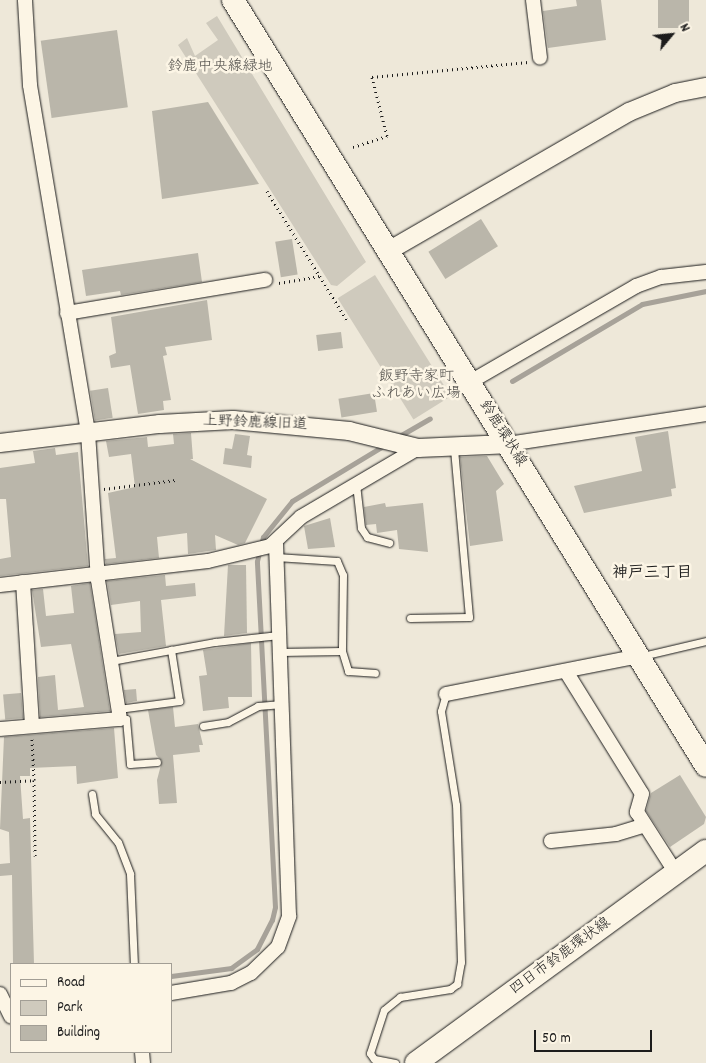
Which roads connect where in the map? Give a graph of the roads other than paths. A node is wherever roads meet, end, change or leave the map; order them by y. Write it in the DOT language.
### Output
graph roads {
  1 [pos="25,0"];
  2 [pos="233,0"];
  3 [pos="533,0"];
  4 [pos="540,58"];
  5 [pos="706,87"];
  6 [pos="390,250"];
  7 [pos="706,272"];
  8 [pos="265,280"];
  9 [pos="67,313"];
  10 [pos="470,382"];
  11 [pos="706,414"];
  12 [pos="88,432"];
  13 [pos="0,443"];
  14 [pos="508,444"];
  15 [pos="412,447"];
  16 [pos="454,448"];
  17 [pos="356,484"];
  18 [pos="388,543"];
  19 [pos="274,549"];
  20 [pos="100,574"];
  21 [pos="23,582"];
  22 [pos="0,584"];
  23 [pos="410,618"];
  24 [pos="275,636"];
  25 [pos="706,641"];
  26 [pos="171,650"];
  27 [pos="342,651"];
  28 [pos="280,652"];
  29 [pos="639,656"];
  30 [pos="111,661"];
  31 [pos="567,672"];
  32 [pos="374,673"];
  33 [pos="446,694"];
  34 [pos="280,704"];
  35 [pos="119,714"];
  36 [pos="32,726"];
  37 [pos="203,726"];
  38 [pos="0,729"];
  39 [pos="156,762"];
  40 [pos="706,766"];
  41 [pos="92,794"];
  42 [pos="645,824"];
  43 [pos="551,841"];
  44 [pos="706,851"];
  45 [pos="676,872"];
  46 [pos="134,963"];
  47 [pos="172,993"];
  48 [pos="0,994"];
  49 [pos="10,1015"];
  50 [pos="0,1023"];
  51 [pos="395,1063"];
  52 [pos="416,1063"];
  1 -- 9 [label="street"];
  2 -- 6 [label="main road, 鈴鹿環状線"];
  3 -- 4 [label="street"];
  5 -- 6 [label="street"];
  6 -- 10 [label="main road, 鈴鹿環状線"];
  7 -- 10 [label="street"];
  8 -- 9 [label="street"];
  9 -- 12 [label="street"];
  10 -- 14 [label="main road, 鈴鹿環状線"];
  11 -- 14 [label="street"];
  12 -- 13 [label="street, 上野鈴鹿線旧道"];
  12 -- 15 [label="street, 上野鈴鹿線旧道"];
  12 -- 20 [label="street"];
  14 -- 16 [label="street, 上野鈴鹿線旧道"];
  14 -- 29 [label="main road, 鈴鹿環状線"];
  15 -- 16 [label="street, 上野鈴鹿線旧道"];
  15 -- 17 [label="street"];
  16 -- 23 [label="lane"];
  17 -- 18 [label="lane"];
  17 -- 19 [label="street"];
  19 -- 20 [label="street"];
  19 -- 24 [label="street"];
  19 -- 27 [label="lane"];
  20 -- 21 [label="street"];
  20 -- 30 [label="street"];
  21 -- 22 [label="street"];
  21 -- 36 [label="street"];
  24 -- 26 [label="lane"];
  24 -- 28 [label="street"];
  25 -- 29 [label="lane"];
  26 -- 30 [label="lane"];
  26 -- 35 [label="lane"];
  27 -- 28 [label="lane"];
  27 -- 32 [label="lane"];
  28 -- 34 [label="street"];
  29 -- 31 [label="street"];
  29 -- 40 [label="main road, 鈴鹿環状線"];
  30 -- 35 [label="street"];
  31 -- 33 [label="street"];
  31 -- 42 [label="street"];
  33 -- 51 [label="lane"];
  34 -- 37 [label="lane"];
  34 -- 47 [label="street"];
  35 -- 36 [label="street"];
  35 -- 39 [label="lane"];
  36 -- 38 [label="street"];
  41 -- 46 [label="lane"];
  42 -- 43 [label="street"];
  42 -- 45 [label="street"];
  44 -- 45 [label="main road, 四日市鈴鹿環状線"];
  45 -- 52 [label="main road, 四日市鈴鹿環状線"];
  48 -- 49 [label="street"];
  49 -- 50 [label="street"];
}
